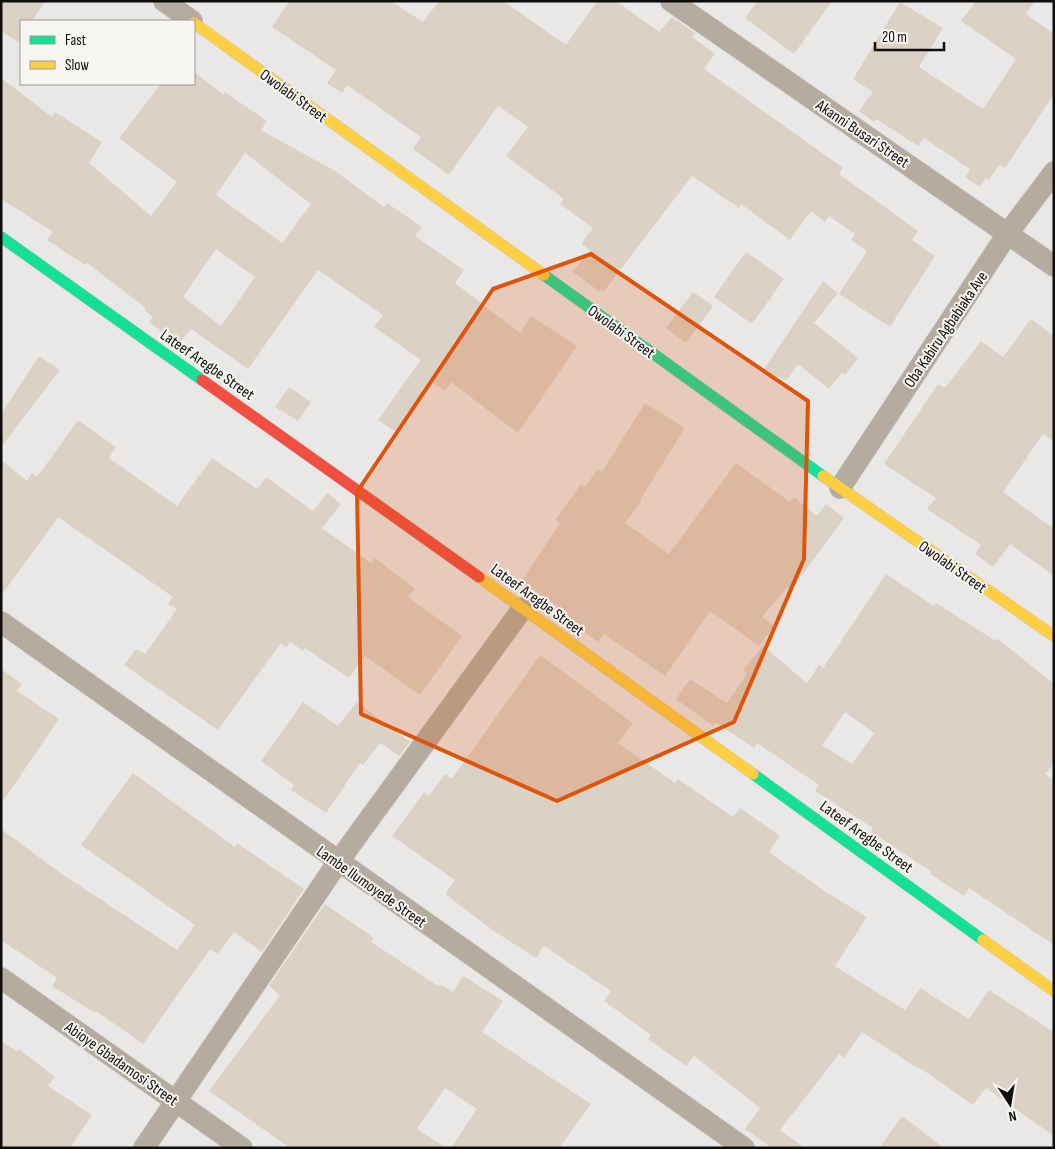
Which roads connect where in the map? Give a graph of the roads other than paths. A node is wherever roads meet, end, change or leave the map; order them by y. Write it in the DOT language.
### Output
graph roads {
  1 [pos="164,1"];
  2 [pos="671,1"];
  3 [pos="190,20"];
  4 [pos="195,23"];
  5 [pos="1054,172"];
  6 [pos="1008,233"];
  7 [pos="1,238"];
  8 [pos="1054,266"];
  9 [pos="840,488"];
  10 [pos="523,608"];
  11 [pos="1,622"];
  12 [pos="1054,636"];
  13 [pos="338,862"];
  14 [pos="1,978"];
  15 [pos="1054,990"];
  16 [pos="176,1101"];
  17 [pos="144,1148"];
  18 [pos="242,1148"];
  19 [pos="744,1148"];
  1 -- 3 [label="street, Owolabi Street"];
  2 -- 6 [label="street, Akanni Busari Street"];
  4 -- 9 [label="street, Owolabi Street"];
  5 -- 6 [label="street, Oba Kabiru Agbabiaka Ave"];
  6 -- 8 [label="street, Akanni Busari Street"];
  6 -- 9 [label="street, Oba Kabiru Agbabiaka Ave"];
  7 -- 10 [label="street, Lateef Aregbe Street"];
  9 -- 12 [label="street, Owolabi Street"];
  10 -- 13 [label="street"];
  10 -- 15 [label="street, Lateef Aregbe Street"];
  11 -- 13 [label="street, Lambe Ilumoyede Street"];
  13 -- 16 [label="street"];
  13 -- 19 [label="street, Lambe Ilumoyede Street"];
  14 -- 16 [label="street, Abioye Gbadamosi Street"];
  16 -- 17 [label="street"];
  16 -- 18 [label="street, Abioye Gbadamosi Street"];
}
